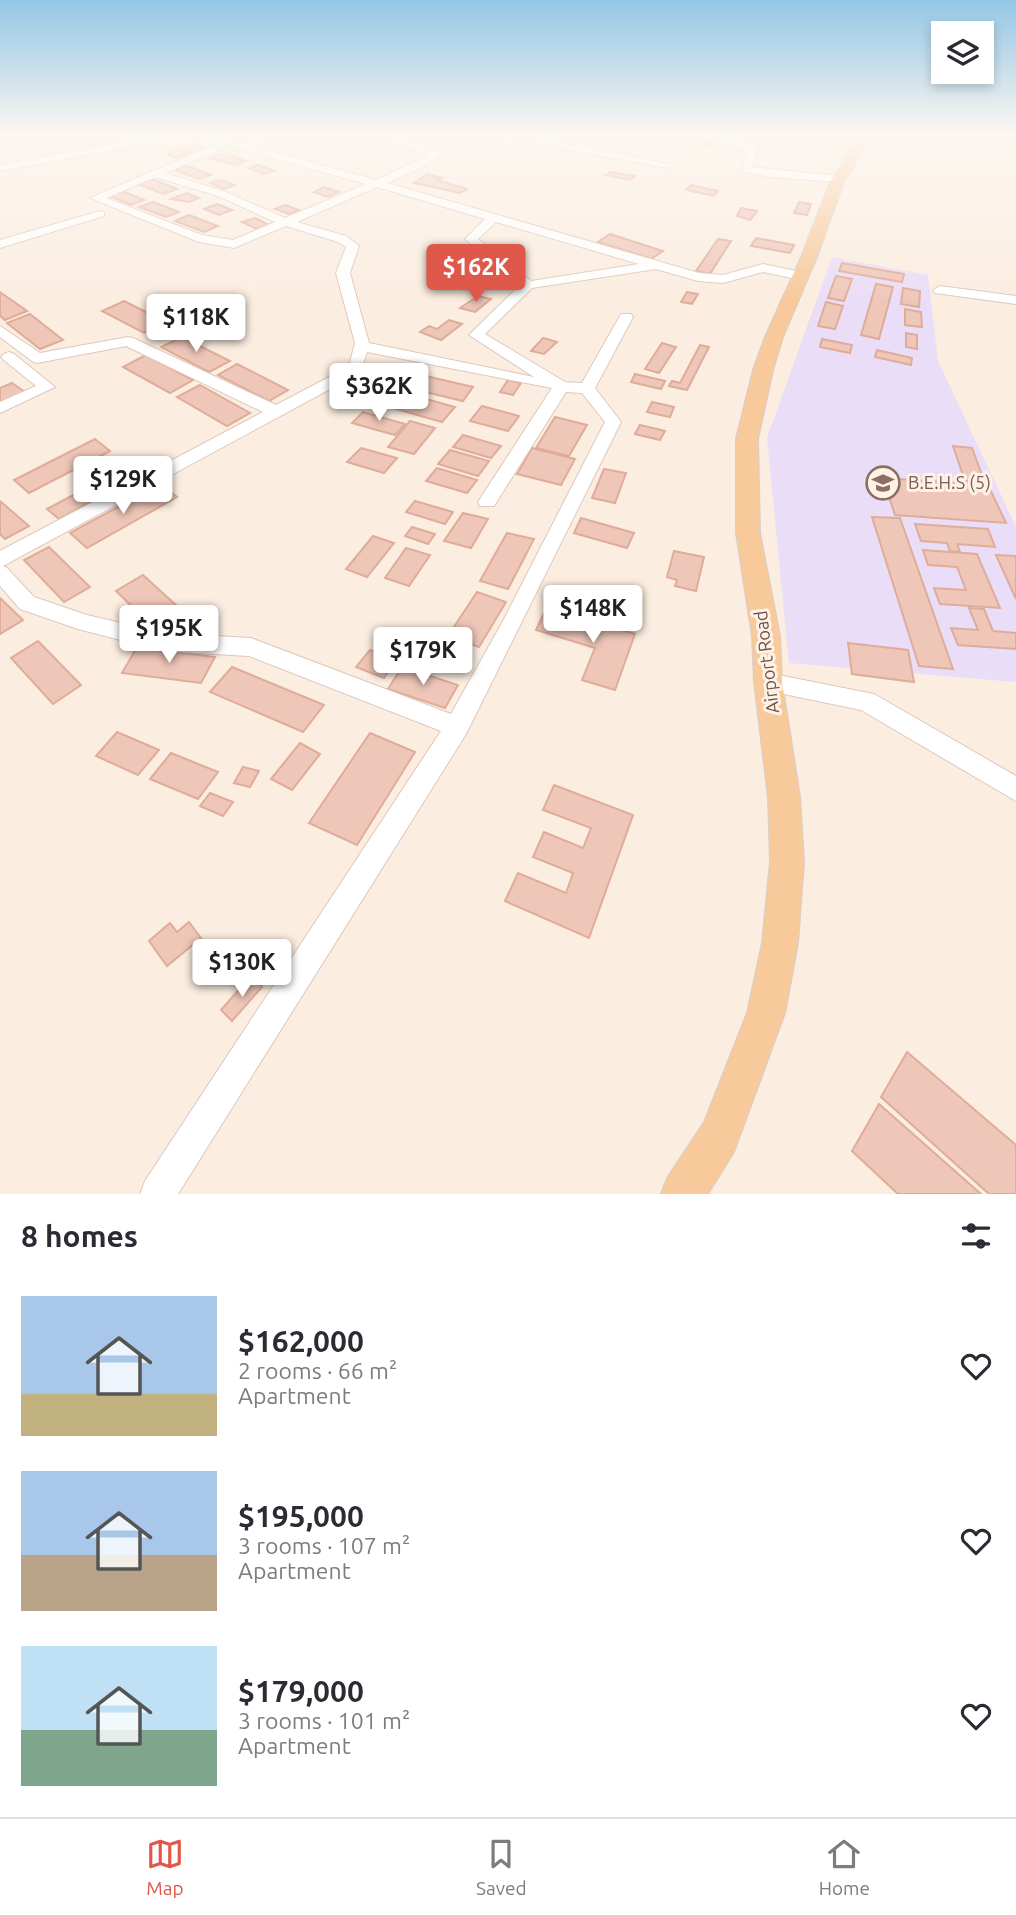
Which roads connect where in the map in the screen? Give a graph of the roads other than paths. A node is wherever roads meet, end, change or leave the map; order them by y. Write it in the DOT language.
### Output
graph roads {
  1 [pos="117,190"];
  2 [pos="208,190"];
  3 [pos="361,190"];
  4 [pos="394,190"];
  5 [pos="834,190"];
  6 [pos="100,214"];
  7 [pos="493,218"];
  8 [pos="285,222"];
  9 [pos="3,241"];
  10 [pos="657,265"];
  11 [pos="801,276"];
  12 [pos="528,285"];
  13 [pos="940,290"];
  14 [pos="1016,300"];
  15 [pos="626,317"];
  16 [pos="0,330"];
  17 [pos="362,346"];
  18 [pos="26,349"];
  19 [pos="405,355"];
  20 [pos="4,358"];
  21 [pos="339,378"];
  22 [pos="561,387"];
  23 [pos="587,388"];
  24 [pos="0,408"];
  25 [pos="275,411"];
  26 [pos="487,502"];
  27 [pos="0,560"];
  28 [pos="0,573"];
  29 [pos="768,682"];
  30 [pos="457,727"];
  31 [pos="1016,789"];
  32 [pos="158,1194"];
  33 [pos="684,1194"];
  1 -- 8 [label="street"];
  2 -- 8 [label="street"];
  3 -- 8 [label="street"];
  4 -- 7 [label="street"];
  5 -- 11 [label="main road, Airport Road"];
  6 -- 9 [label="street"];
  7 -- 10 [label="street"];
  7 -- 12 [label="street"];
  8 -- 17 [label="street"];
  10 -- 11 [label="street"];
  10 -- 12 [label="street"];
  11 -- 29 [label="main road, Airport Road"];
  12 -- 22 [label="street"];
  13 -- 14 [label="street"];
  15 -- 23 [label="street"];
  16 -- 18 [label="street"];
  17 -- 19 [label="street"];
  17 -- 21 [label="street"];
  18 -- 20 [label="street"];
  18 -- 25 [label="street"];
  19 -- 21 [label="street"];
  19 -- 22 [label="street"];
  20 -- 24 [label="street"];
  21 -- 25 [label="street"];
  22 -- 23 [label="street"];
  22 -- 26 [label="street"];
  23 -- 30 [label="street"];
  25 -- 27 [label="street"];
  28 -- 30 [label="street"];
  29 -- 31 [label="street"];
  29 -- 33 [label="main road, Airport Road"];
  30 -- 32 [label="street"];
}
